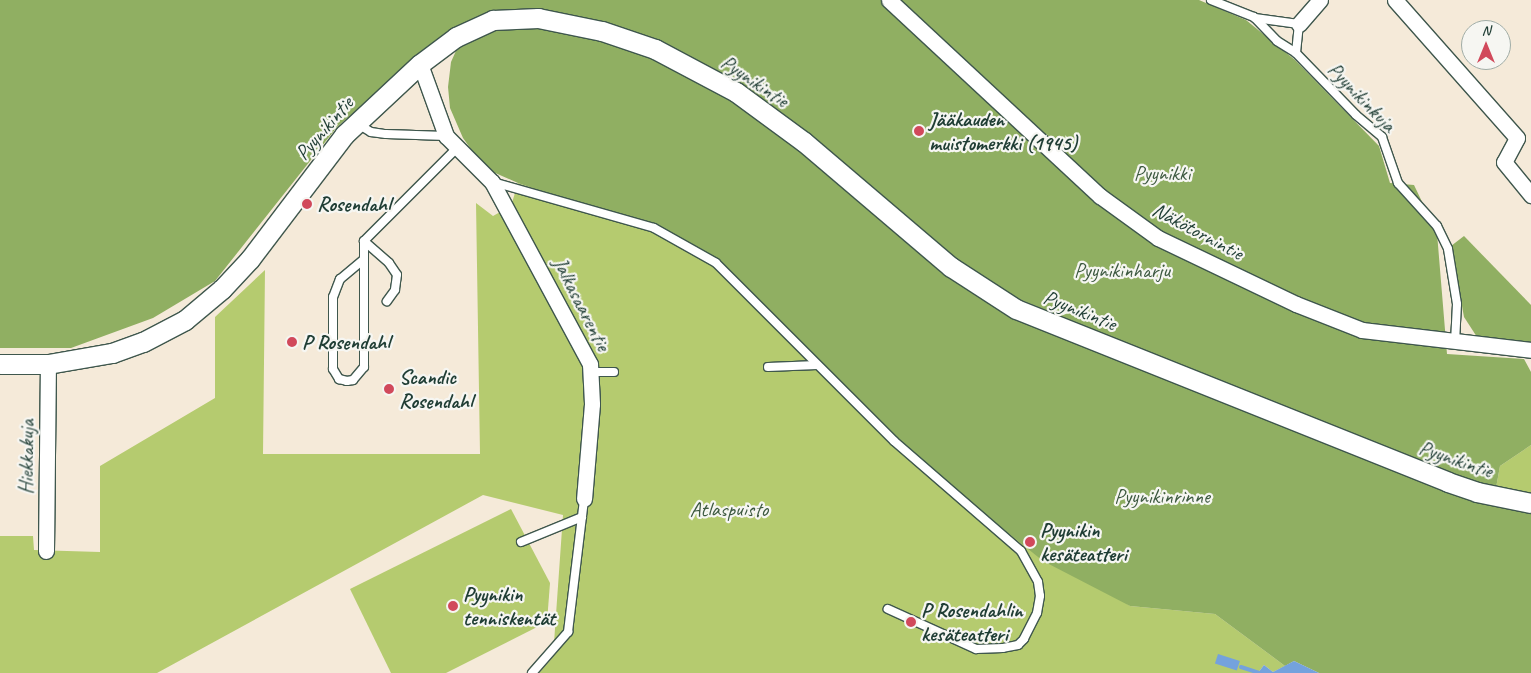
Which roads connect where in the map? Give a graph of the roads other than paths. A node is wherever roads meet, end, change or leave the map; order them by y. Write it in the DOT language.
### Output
graph roads {
  1 [pos="889,0"];
  2 [pos="1211,0"];
  3 [pos="1320,0"];
  4 [pos="1395,0"];
  5 [pos="1254,17"];
  6 [pos="1299,24"];
  7 [pos="1296,53"];
  8 [pos="420,64"];
  9 [pos="356,123"];
  10 [pos="446,136"];
  11 [pos="1524,139"];
  12 [pos="456,148"];
  13 [pos="492,182"];
  14 [pos="1531,195"];
  15 [pos="364,241"];
  16 [pos="363,260"];
  17 [pos="387,301"];
  18 [pos="1455,343"];
  19 [pos="1531,350"];
  20 [pos="0,364"];
  21 [pos="48,364"];
  22 [pos="817,366"];
  23 [pos="768,367"];
  24 [pos="592,372"];
  25 [pos="614,372"];
  26 [pos="584,499"];
  27 [pos="1531,503"];
  28 [pos="582,517"];
  29 [pos="521,542"];
  30 [pos="46,551"];
  31 [pos="888,609"];
  32 [pos="532,673"];
  1 -- 18 [label="street, Näkötornintie"];
  2 -- 5 [label="lane, Pyynikinkuja"];
  3 -- 6 [label="street"];
  4 -- 11 [label="street"];
  5 -- 6 [label="lane"];
  5 -- 7 [label="lane, Pyynikinkuja"];
  6 -- 7 [label="lane"];
  7 -- 18 [label="lane, Pyynikinkuja"];
  8 -- 9 [label="street, Pyynikintie"];
  8 -- 10 [label="street, Jalkasaarentie"];
  8 -- 27 [label="street, Pyynikintie"];
  9 -- 10 [label="lane"];
  9 -- 21 [label="street, Pyynikintie"];
  10 -- 12 [label="street, Jalkasaarentie"];
  11 -- 14 [label="street"];
  12 -- 13 [label="street, Jalkasaarentie"];
  12 -- 15 [label="lane"];
  13 -- 22 [label="lane"];
  13 -- 24 [label="street, Jalkasaarentie"];
  15 -- 16 [label="lane"];
  15 -- 17 [label="lane"];
  16 -- 16 [label="lane"];
  18 -- 19 [label="street, Näkötornintie"];
  20 -- 21 [label="street, Pyynikintie"];
  21 -- 30 [label="street, Hiekkakuja"];
  22 -- 23 [label="lane"];
  22 -- 31 [label="lane"];
  24 -- 25 [label="lane"];
  24 -- 26 [label="street, Jalkasaarentie"];
  26 -- 28 [label="lane, Jalkasaarentie"];
  28 -- 29 [label="lane"];
  28 -- 32 [label="lane, Jalkasaarentie"];
}
